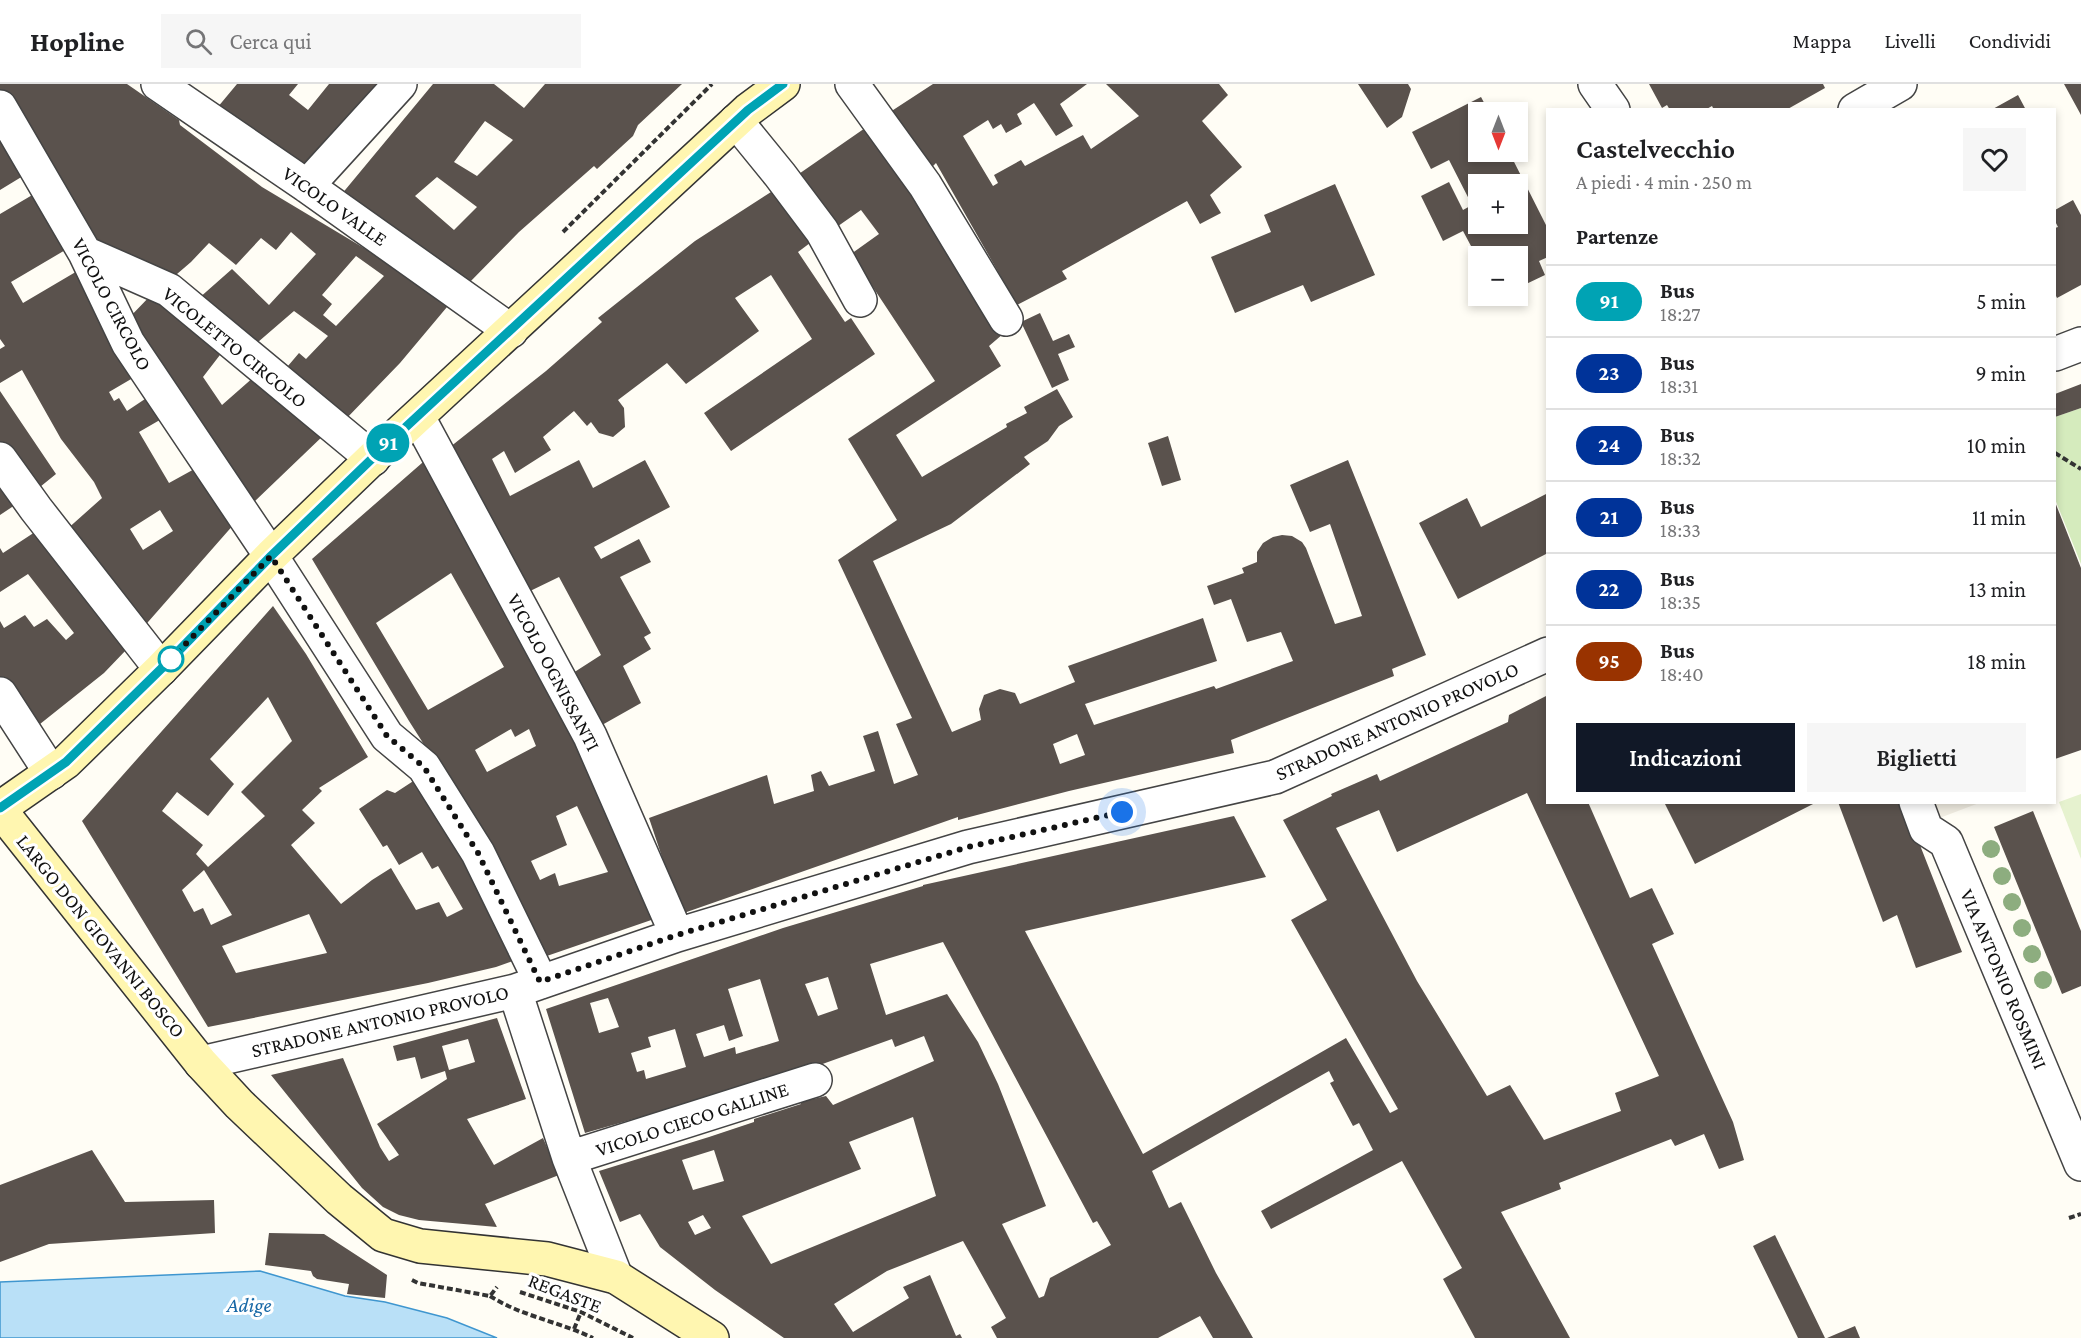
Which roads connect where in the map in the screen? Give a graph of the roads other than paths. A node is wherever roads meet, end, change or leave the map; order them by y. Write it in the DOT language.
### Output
graph roads {
  1 [pos="400,84"];
  2 [pos="767,84"];
  3 [pos="783,84"];
  4 [pos="852,84"];
  5 [pos="1595,84"];
  6 [pos="1900,84"];
  7 [pos="176,89"];
  8 [pos="0,107"];
  9 [pos="1612,108"];
  10 [pos="1858,108"];
  11 [pos="742,115"];
  12 [pos="307,186"];
  13 [pos="86,253"];
  14 [pos="860,300"];
  15 [pos="1006,319"];
  16 [pos="511,331"];
  17 [pos="2081,344"];
  18 [pos="2056,354"];
  19 [pos="418,417"];
  20 [pos="0,459"];
  21 [pos="373,459"];
  22 [pos="271,556"];
  23 [pos="1546,655"];
  24 [pos="161,669"];
  25 [pos="0,694"];
  26 [pos="51,773"];
  27 [pos="1917,804"];
  28 [pos="0,809"];
  29 [pos="677,935"];
  30 [pos="527,986"];
  31 [pos="201,1063"];
  32 [pos="815,1080"];
  33 [pos="569,1158"];
  34 [pos="2081,1164"];
  35 [pos="616,1277"];
  36 [pos="712,1338"];
  1 -- 12 [label="street"];
  2 -- 11 [label="street"];
  3 -- 11 [label="street"];
  4 -- 15 [label="street"];
  5 -- 9 [label="street"];
  6 -- 10 [label="street"];
  7 -- 12 [label="street, VICOLO VALLE"];
  8 -- 13 [label="street, VICOLO CIRCOLO"];
  11 -- 14 [label="street"];
  11 -- 16 [label="street"];
  12 -- 16 [label="street, VICOLO VALLE"];
  13 -- 21 [label="street, VICOLETTO CIRCOLO"];
  13 -- 22 [label="street, VICOLO CIRCOLO"];
  16 -- 19 [label="street"];
  17 -- 18 [label="street"];
  19 -- 21 [label="street"];
  19 -- 29 [label="street, VICOLO OGNISSANTI"];
  20 -- 24 [label="street"];
  21 -- 22 [label="street"];
  22 -- 24 [label="street"];
  22 -- 30 [label="street, VICOLO CIRCOLO"];
  23 -- 29 [label="street, STRADONE ANTONIO PROVOLO"];
  24 -- 26 [label="street"];
  25 -- 26 [label="street"];
  26 -- 28 [label="street"];
  27 -- 34 [label="street, VIA ANTONIO ROSMINI"];
  28 -- 31 [label="street, LARGO DON GIOVANNI BOSCO"];
  29 -- 30 [label="street, STRADONE ANTONIO PROVOLO"];
  30 -- 31 [label="street, STRADONE ANTONIO PROVOLO"];
  30 -- 33 [label="street, VICOLO CIRCOLO"];
  31 -- 35 [label="street, LARGO DON GIOVANNI BOSCO"];
  32 -- 33 [label="street, VICOLO CIECO GALLINE"];
  33 -- 35 [label="street, VICOLO CIRCOLO"];
  35 -- 36 [label="street, LARGO DON GIOVANNI BOSCO"];
}
